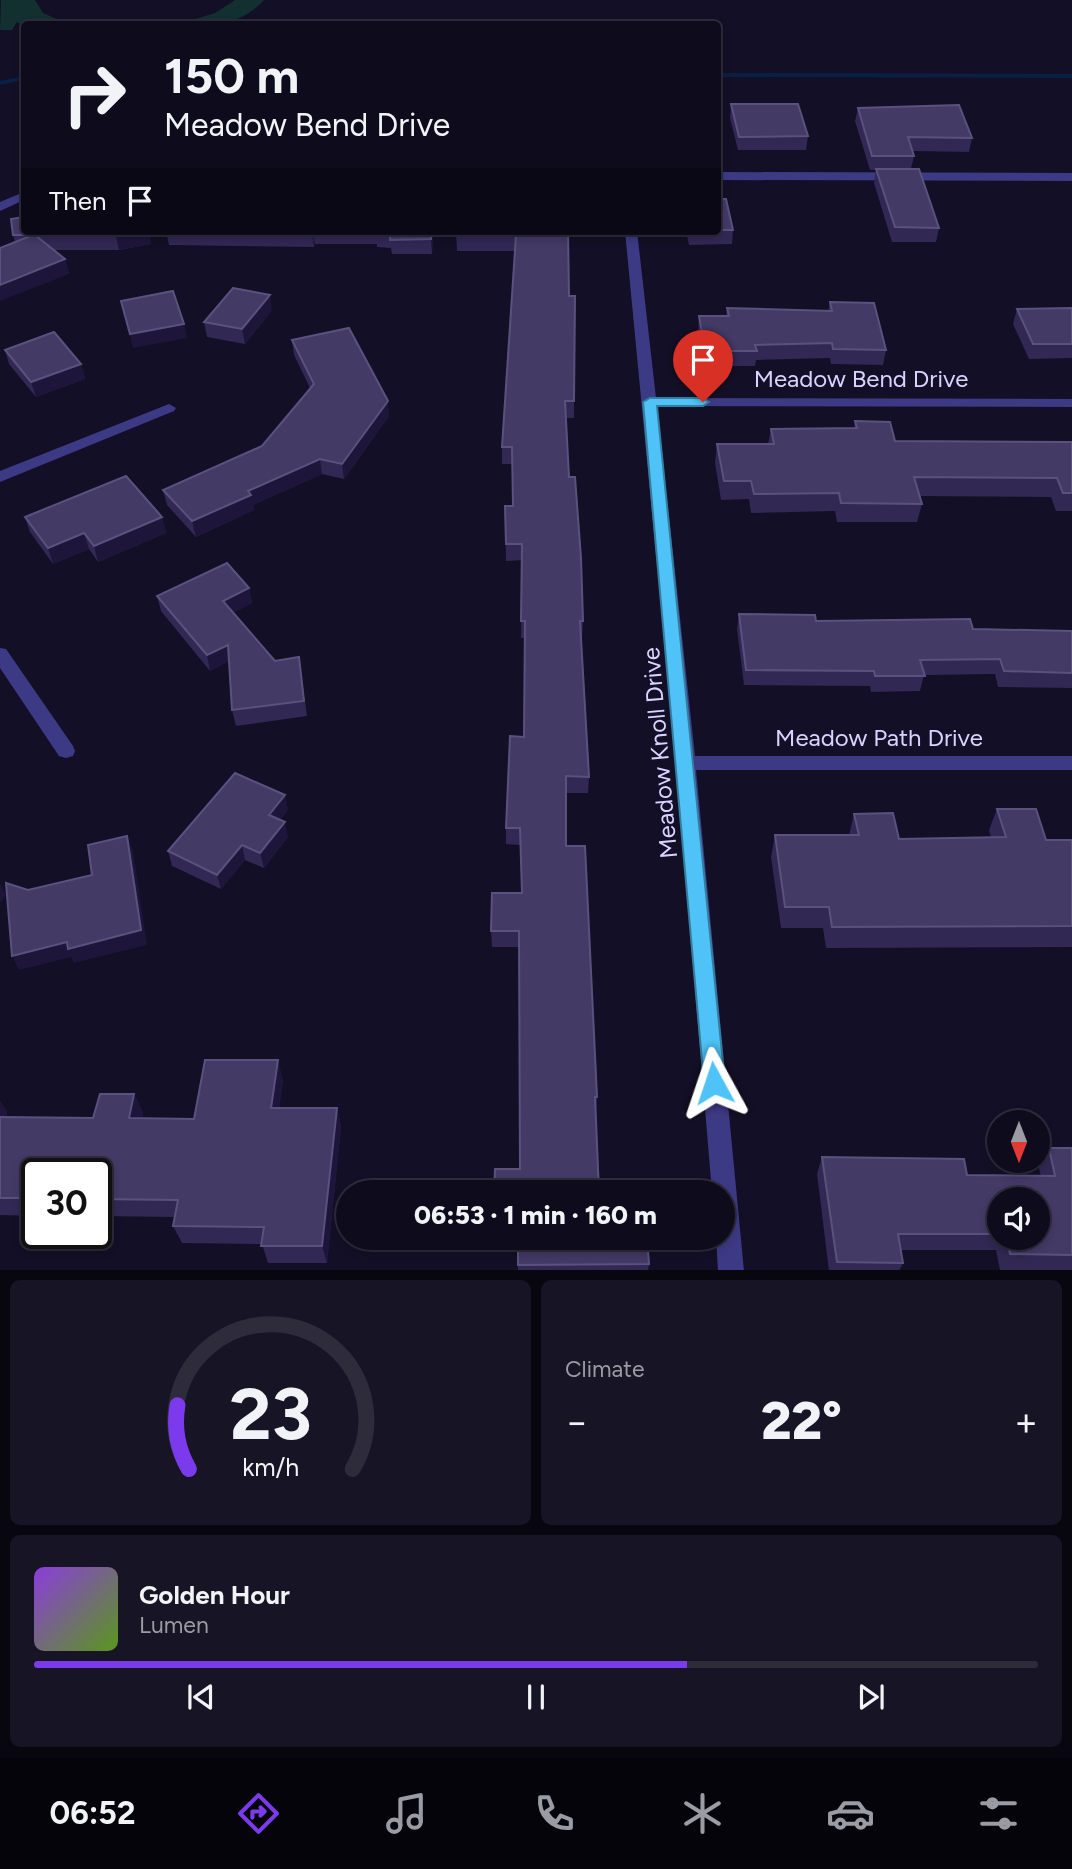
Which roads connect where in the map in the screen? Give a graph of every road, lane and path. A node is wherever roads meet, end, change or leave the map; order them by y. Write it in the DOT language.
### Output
graph roads {
  1 [pos="721,176"];
  2 [pos="1072,177"];
  3 [pos="21,197"];
  4 [pos="0,207"];
  5 [pos="631,235"];
  6 [pos="650,402"];
  7 [pos="1072,403"];
  8 [pos="169,408"];
  9 [pos="0,477"];
  10 [pos="0,654"];
  11 [pos="66,751"];
  12 [pos="686,763"];
  13 [pos="1072,763"];
  14 [pos="731,1270"];
  1 -- 2 [label="street"];
  3 -- 4 [label="street"];
  5 -- 6 [label="street, Meadow Knoll Drive"];
  6 -- 7 [label="street, Meadow Bend Drive"];
  6 -- 12 [label="street, Meadow Knoll Drive"];
  8 -- 9 [label="street"];
  10 -- 11 [label="street"];
  12 -- 13 [label="street, Meadow Path Drive"];
  12 -- 14 [label="street, Meadow Knoll Drive"];
}
